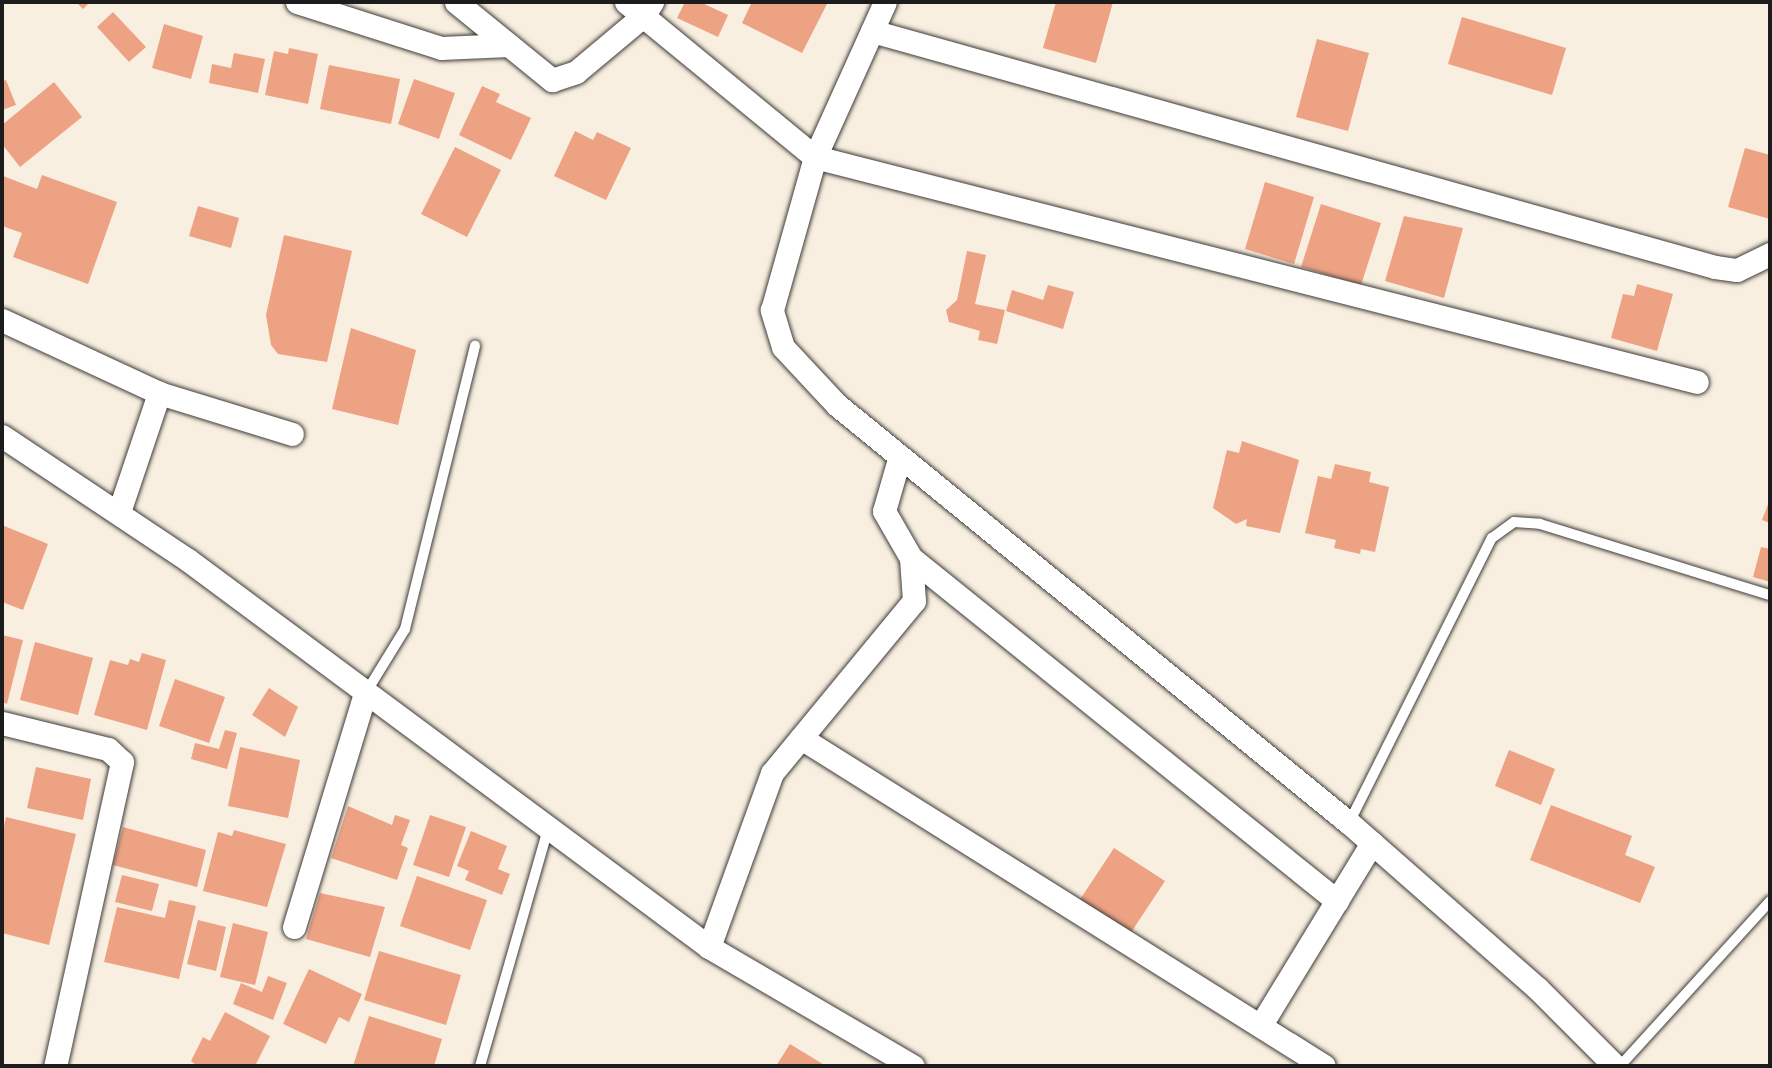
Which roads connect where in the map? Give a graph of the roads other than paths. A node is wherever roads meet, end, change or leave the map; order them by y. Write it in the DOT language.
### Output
graph roads {
  1 [pos="297,2"];
  2 [pos="456,2"];
  3 [pos="885,2"];
  4 [pos="640,6"];
  5 [pos="351,12"];
  6 [pos="872,31"];
  7 [pos="509,45"];
  8 [pos="815,158"];
  9 [pos="1770,254"];
  10 [pos="2,320"];
  11 [pos="475,346"];
  12 [pos="1696,382"];
  13 [pos="159,393"];
  14 [pos="292,434"];
  15 [pos="2,436"];
  16 [pos="899,459"];
  17 [pos="119,512"];
  18 [pos="911,558"];
  19 [pos="1770,595"];
  20 [pos="365,694"];
  21 [pos="2,723"];
  22 [pos="801,738"];
  23 [pos="1349,823"];
  24 [pos="548,829"];
  25 [pos="1372,843"];
  26 [pos="1337,901"];
  27 [pos="1770,901"];
  28 [pos="294,927"];
  29 [pos="709,947"];
  30 [pos="1262,1023"];
  31 [pos="1287,1040"];
  32 [pos="55,1066"];
  33 [pos="480,1066"];
  34 [pos="913,1066"];
  35 [pos="1293,1066"];
  36 [pos="1324,1066"];
  37 [pos="1618,1066"];
  1 -- 5 [label="street"];
  2 -- 7 [label="street"];
  3 -- 6 [label="street"];
  4 -- 7 [label="street"];
  4 -- 8 [label="street"];
  5 -- 7 [label="street"];
  6 -- 8 [label="street"];
  6 -- 9 [label="street"];
  8 -- 12 [label="street"];
  8 -- 16 [label="street"];
  10 -- 13 [label="street"];
  11 -- 20 [label="lane"];
  13 -- 14 [label="street"];
  13 -- 17 [label="street"];
  15 -- 17 [label="street"];
  16 -- 18 [label="street"];
  16 -- 23 [label="street"];
  17 -- 20 [label="street"];
  18 -- 22 [label="street"];
  18 -- 26 [label="street"];
  19 -- 23 [label="lane"];
  20 -- 24 [label="street"];
  20 -- 28 [label="street"];
  21 -- 32 [label="street"];
  22 -- 29 [label="street"];
  22 -- 30 [label="street"];
  23 -- 25 [label="street"];
  24 -- 29 [label="street"];
  24 -- 33 [label="lane"];
  25 -- 26 [label="street"];
  25 -- 37 [label="street"];
  26 -- 30 [label="street"];
  27 -- 37 [label="lane"];
  29 -- 34 [label="street"];
  30 -- 31 [label="street"];
  31 -- 35 [label="street"];
  31 -- 36 [label="street"];
}
